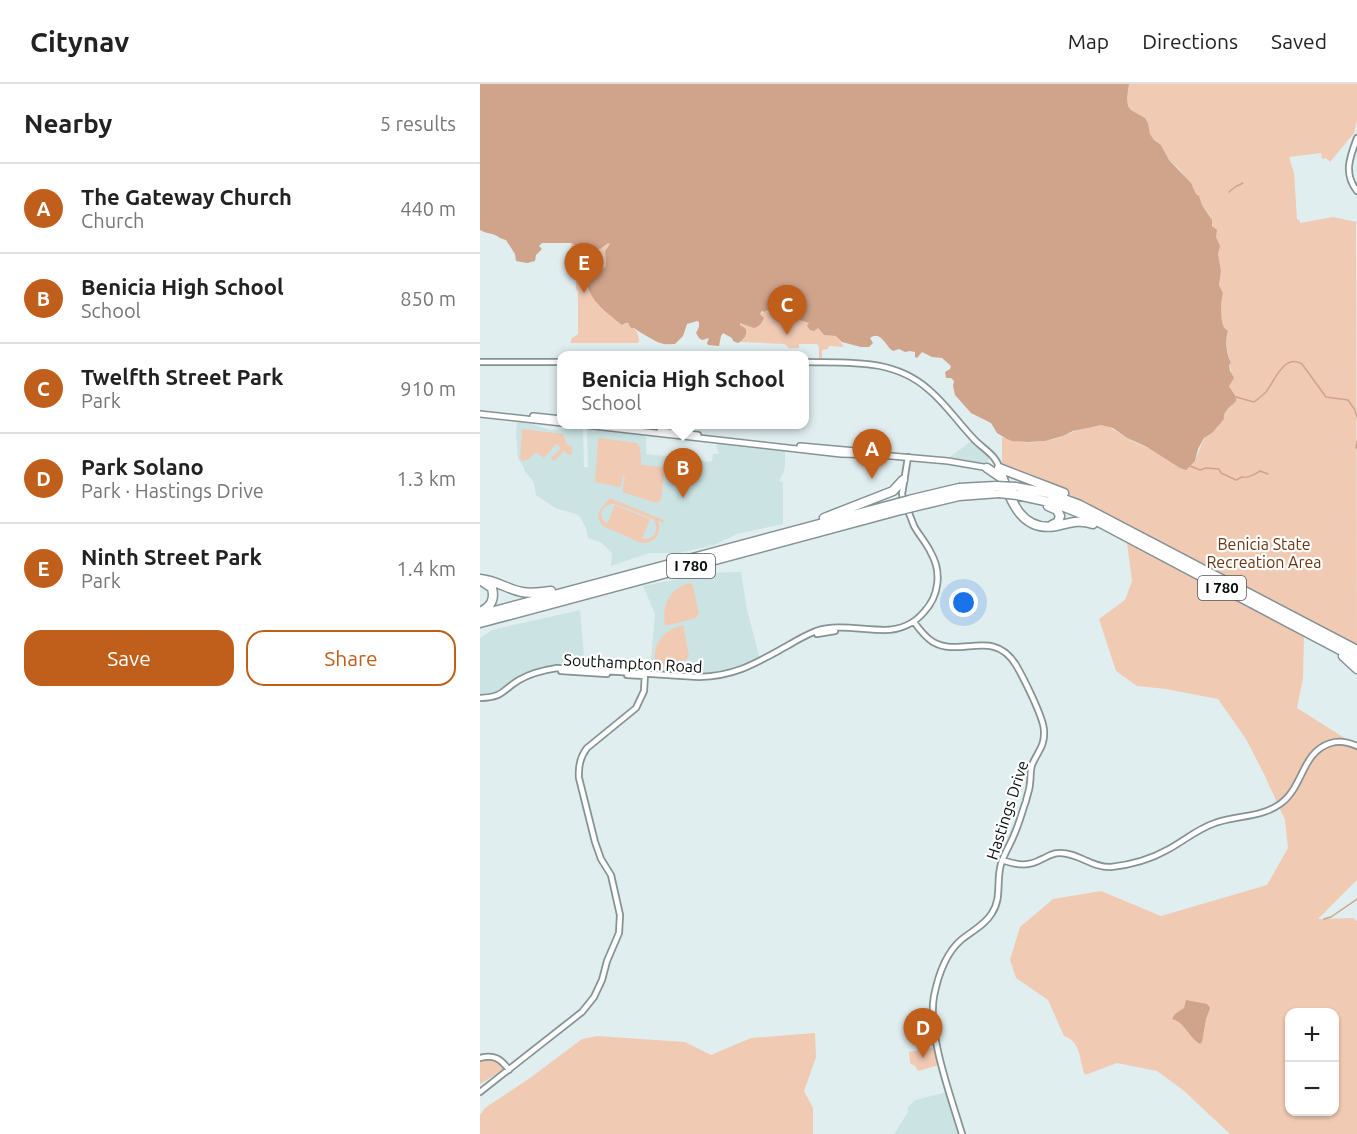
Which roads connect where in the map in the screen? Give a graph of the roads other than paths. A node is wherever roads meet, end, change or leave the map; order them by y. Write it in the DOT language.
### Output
graph roads {
  1 [pos="1357,138"];
  2 [pos="1357,191"];
  3 [pos="480,362"];
  4 [pos="557,362"];
  5 [pos="809,362"];
  6 [pos="480,412"];
  7 [pos="557,421"];
  8 [pos="620,429"];
  9 [pos="653,429"];
  10 [pos="860,454"];
  11 [pos="991,455"];
  12 [pos="908,459"];
  13 [pos="987,468"];
  14 [pos="999,468"];
  15 [pos="903,480"];
  16 [pos="1004,480"];
  17 [pos="1016,491"];
  18 [pos="890,492"];
  19 [pos="904,503"];
  20 [pos="1105,518"];
  21 [pos="1049,526"];
  22 [pos="765,539"];
  23 [pos="1134,541"];
  24 [pos="480,580"];
  25 [pos="598,583"];
  26 [pos="542,606"];
  27 [pos="480,613"];
  28 [pos="480,623"];
  29 [pos="915,623"];
  30 [pos="480,629"];
  31 [pos="1310,634"];
  32 [pos="1357,649"];
  33 [pos="1357,659"];
  34 [pos="1357,669"];
  35 [pos="645,674"];
  36 [pos="480,700"];
  37 [pos="1357,746"];
  38 [pos="1002,860"];
  39 [pos="480,1058"];
  40 [pos="508,1070"];
  41 [pos="480,1092"];
  42 [pos="962,1134"];
  1 -- 2 [label="street"];
  3 -- 4 [label="street"];
  5 -- 11 [label="street"];
  6 -- 7 [label="main road"];
  8 -- 10 [label="main road"];
  9 -- 10 [label="main road"];
  10 -- 12 [label="main road"];
  11 -- 13 [label="street"];
  11 -- 14 [label="street"];
  12 -- 13 [label="main road"];
  12 -- 15 [label="street"];
  13 -- 14 [label="main road"];
  13 -- 16 [label="highway"];
  14 -- 16 [label="highway"];
  14 -- 20 [label="highway"];
  15 -- 18 [label="highway"];
  15 -- 19 [label="street"];
  16 -- 21 [label="highway"];
  17 -- 19 [label="highway, I 780, bridge"];
  17 -- 20 [label="highway, I 780"];
  17 -- 21 [label="highway"];
  17 -- 23 [label="highway, I 780"];
  18 -- 19 [label="highway"];
  18 -- 22 [label="highway"];
  19 -- 22 [label="highway, I 780"];
  19 -- 26 [label="highway, I 780"];
  19 -- 29 [label="street"];
  20 -- 32 [label="highway, I 780"];
  21 -- 23 [label="highway"];
  22 -- 25 [label="highway, I 780"];
  23 -- 31 [label="highway, I 780"];
  24 -- 25 [label="highway"];
  24 -- 27 [label="highway"];
  25 -- 27 [label="highway, I 780"];
  26 -- 28 [label="highway, I 780"];
  26 -- 30 [label="highway"];
  29 -- 35 [label="street, Southampton Road"];
  29 -- 38 [label="street, Hastings Drive"];
  31 -- 33 [label="highway, I 780"];
  31 -- 34 [label="highway"];
  35 -- 36 [label="street, Southampton Road"];
  35 -- 40 [label="street"];
  37 -- 38 [label="street"];
  38 -- 42 [label="street, Hastings Drive"];
  39 -- 40 [label="street"];
  40 -- 41 [label="street"];
}
